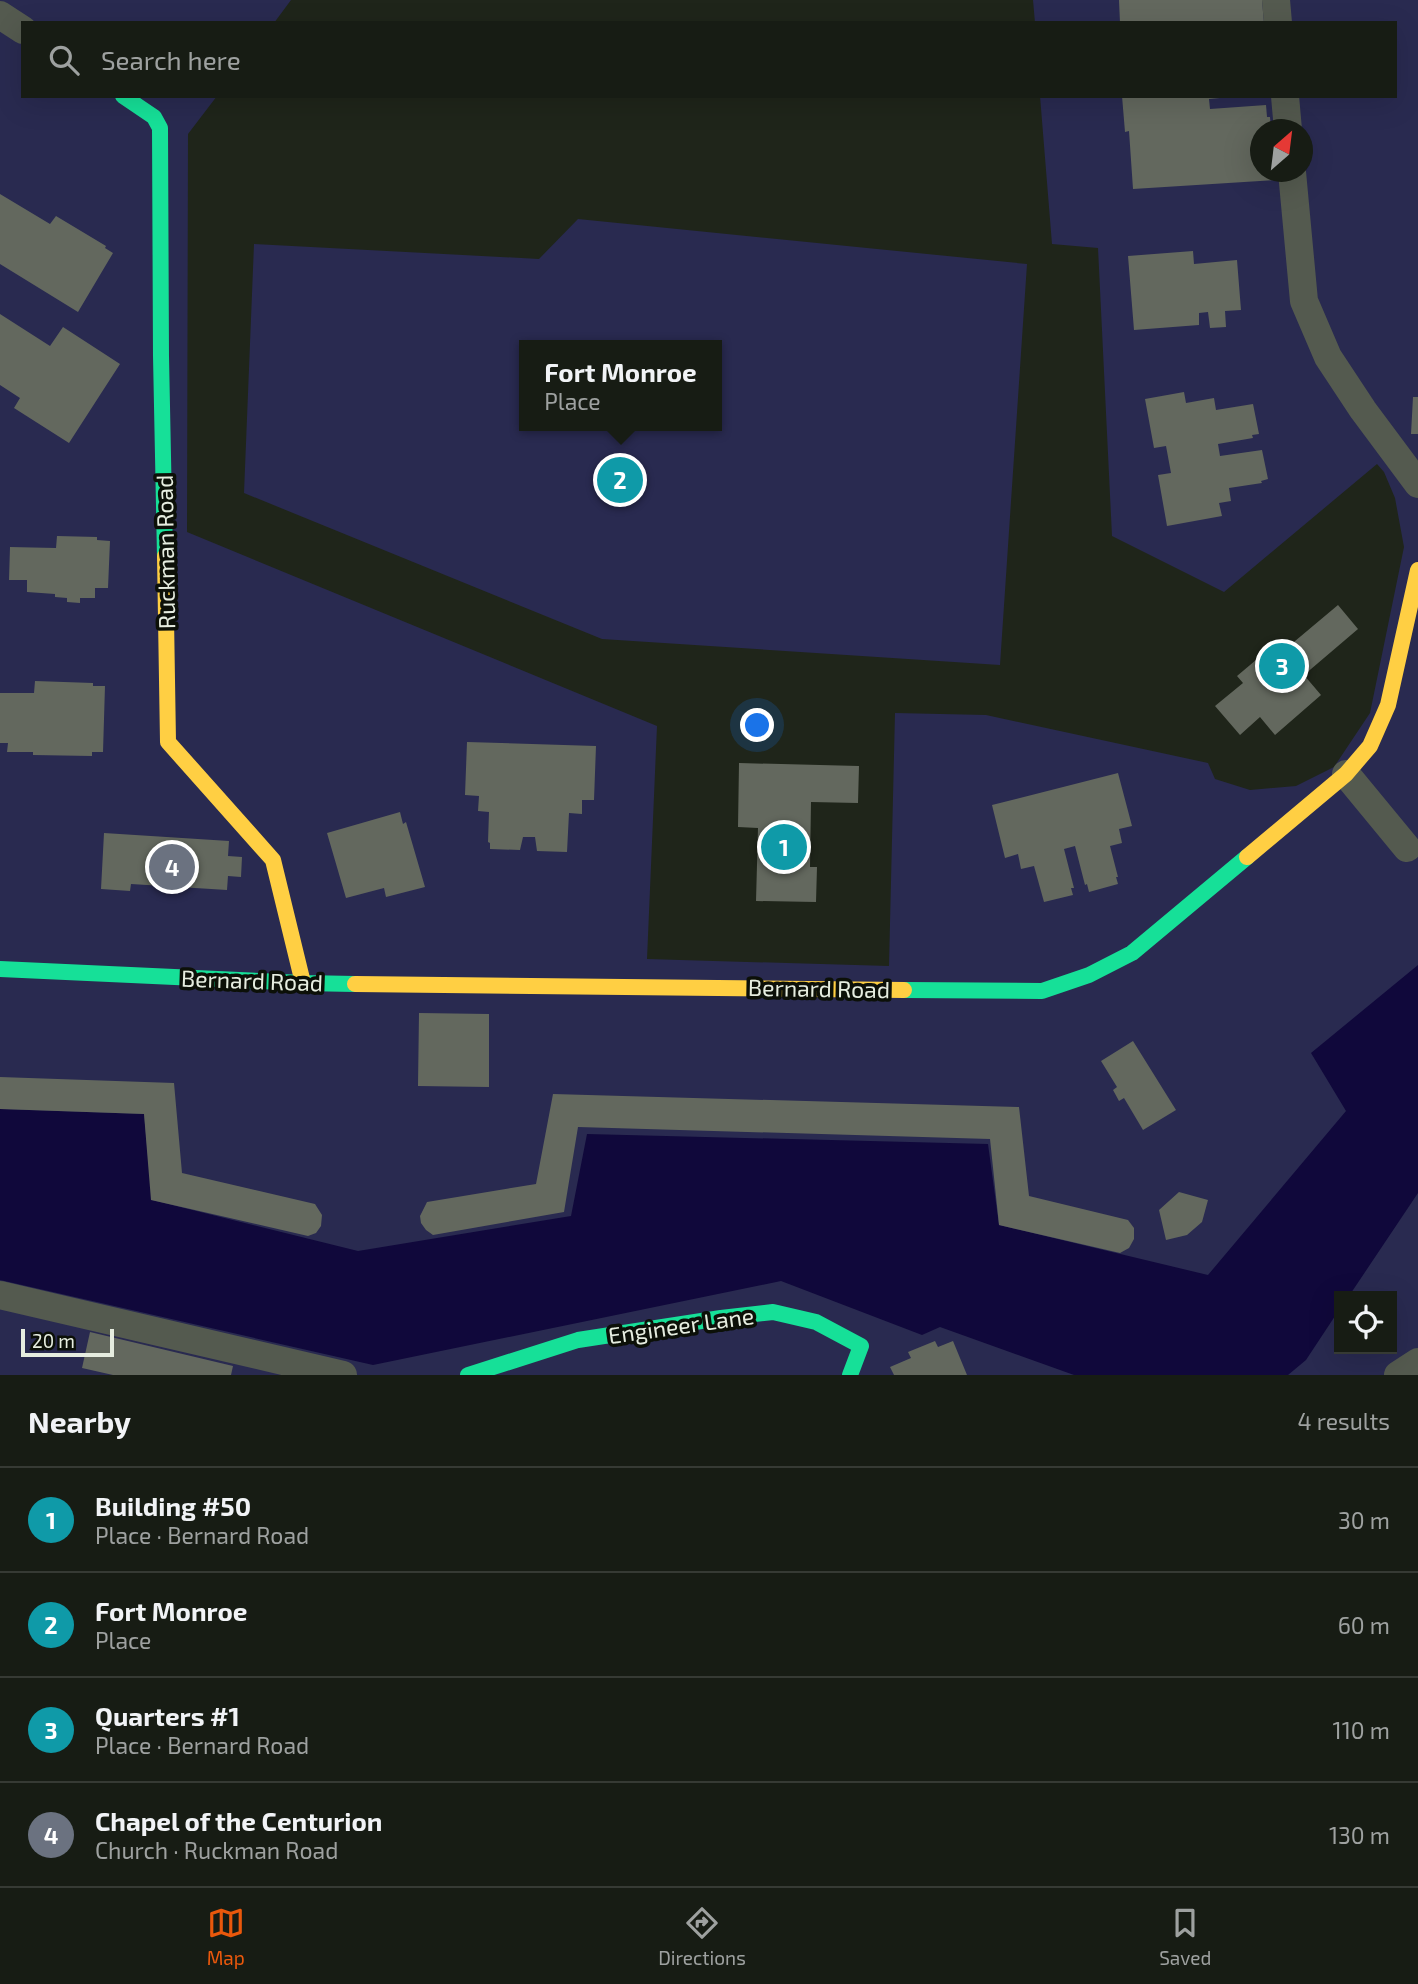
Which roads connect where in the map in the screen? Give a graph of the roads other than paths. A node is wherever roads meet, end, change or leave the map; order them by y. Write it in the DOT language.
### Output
graph roads {
  1 [pos="1276,0"];
  2 [pos="0,15"];
  3 [pos="1278,21"];
  4 [pos="21,29"];
  5 [pos="126,98"];
  6 [pos="1285,98"];
  7 [pos="1287,119"];
  8 [pos="1293,182"];
  9 [pos="1418,484"];
  10 [pos="1418,570"];
  11 [pos="1346,774"];
  12 [pos="1407,848"];
  13 [pos="0,969"];
  14 [pos="303,983"];
  15 [pos="0,1295"];
  16 [pos="1418,1362"];
  17 [pos="343,1375"];
  18 [pos="468,1375"];
  19 [pos="850,1375"];
  20 [pos="1398,1375"];
  1 -- 3 [label="street"];
  2 -- 4 [label="street"];
  5 -- 14 [label="street, Ruckman Road"];
  6 -- 7 [label="street"];
  8 -- 9 [label="street"];
  10 -- 11 [label="street, Bernard Road"];
  11 -- 12 [label="street"];
  11 -- 14 [label="street, Bernard Road"];
  13 -- 14 [label="street, Bernard Road"];
  15 -- 17 [label="street"];
  16 -- 20 [label="street"];
  18 -- 19 [label="street, Engineer Lane"];
}
